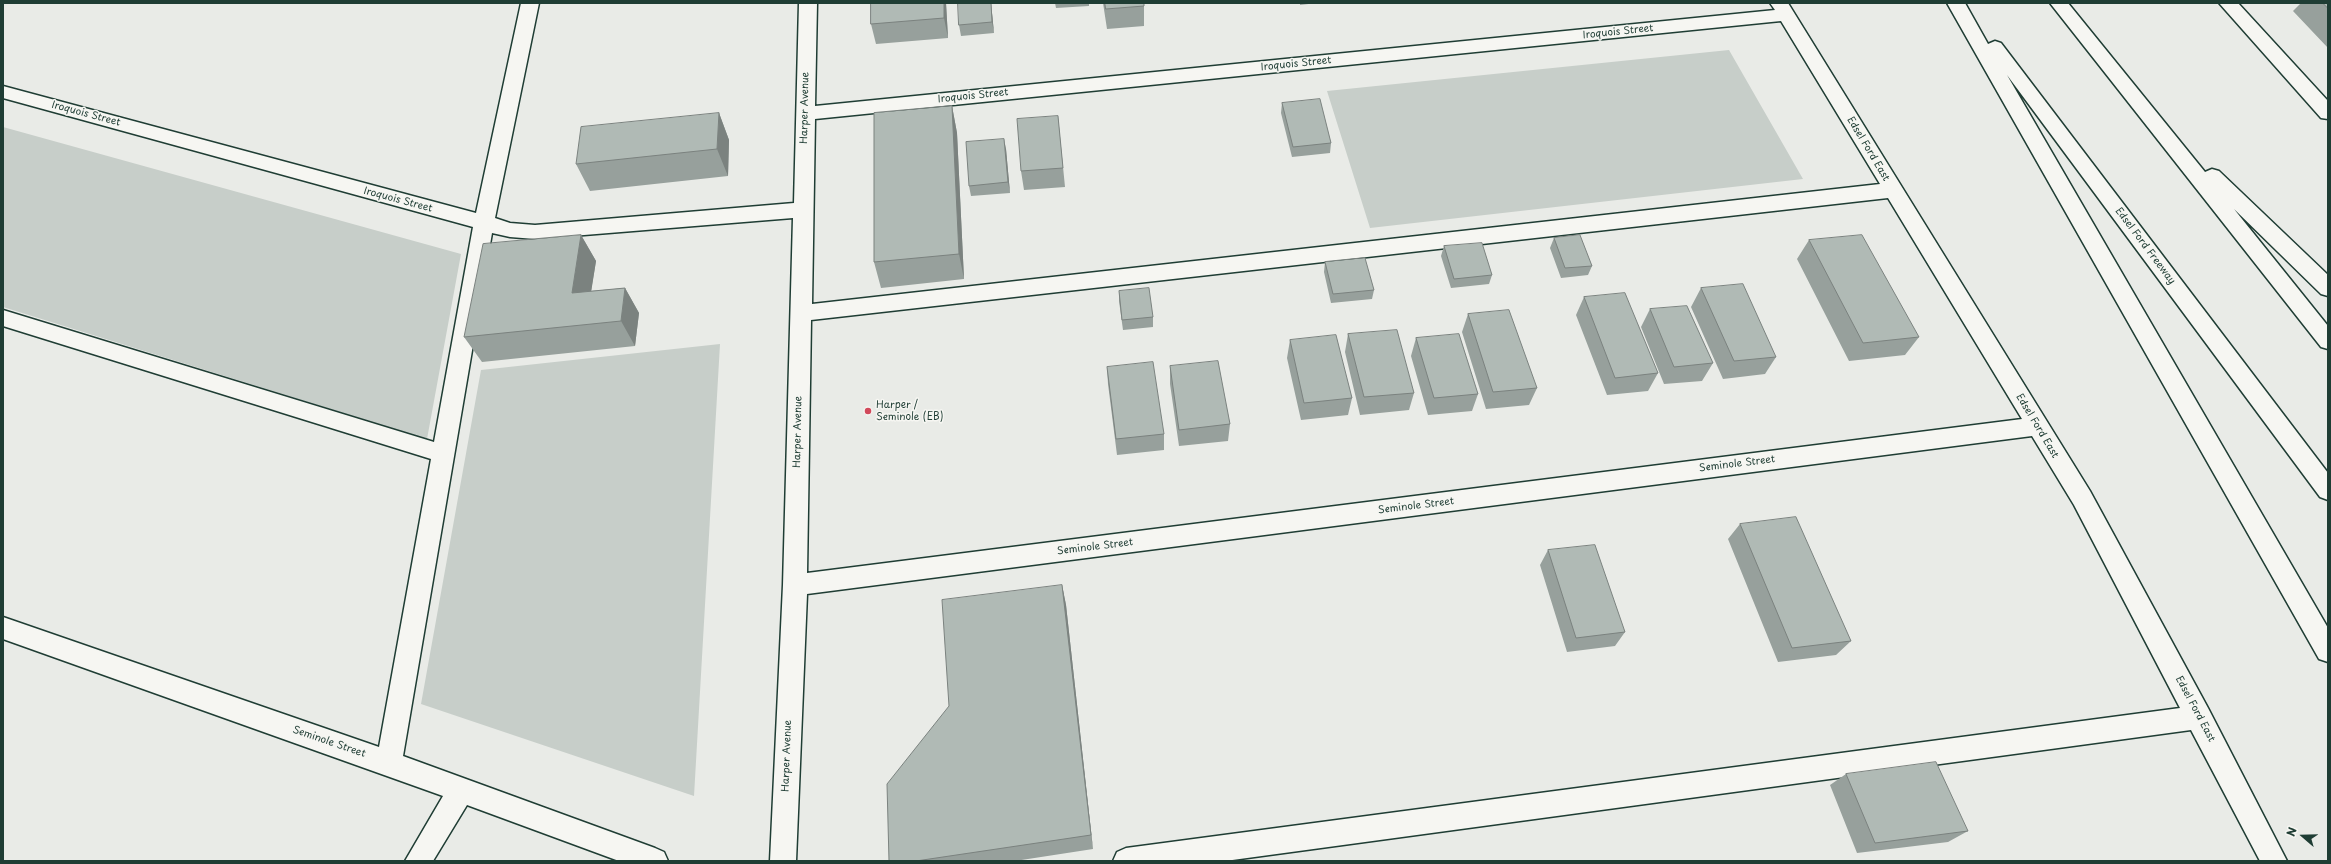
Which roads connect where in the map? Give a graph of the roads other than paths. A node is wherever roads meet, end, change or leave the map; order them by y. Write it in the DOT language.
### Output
graph roads {
  1 [pos="530,3"];
  2 [pos="808,3"];
  3 [pos="1956,3"];
  4 [pos="1962,3"];
  5 [pos="2058,3"];
  6 [pos="2228,3"];
  7 [pos="1783,9"];
  8 [pos="3,92"];
  9 [pos="805,113"];
  10 [pos="2328,113"];
  11 [pos="2152,117"];
  12 [pos="1894,190"];
  13 [pos="803,210"];
  14 [pos="484,223"];
  15 [pos="2328,288"];
  16 [pos="801,313"];
  17 [pos="3,318"];
  18 [pos="2328,341"];
  19 [pos="2038,426"];
  20 [pos="444,454"];
  21 [pos="2328,490"];
  22 [pos="795,585"];
  23 [pos="3,628"];
  24 [pos="2328,651"];
  25 [pos="2199,717"];
  26 [pos="389,763"];
  27 [pos="461,790"];
  28 [pos="418,861"];
  29 [pos="655,861"];
  30 [pos="783,861"];
  31 [pos="1126,861"];
  32 [pos="2274,861"];
  1 -- 14 [label="main road"];
  2 -- 9 [label="main road, Harper Avenue"];
  3 -- 24 [label="main road"];
  4 -- 21 [label="main road, Edsel Ford Freeway"];
  5 -- 11 [label="main road"];
  6 -- 10 [label="main road"];
  7 -- 9 [label="main road, Iroquois Street"];
  7 -- 12 [label="main road, Edsel Ford East"];
  8 -- 14 [label="main road, Iroquois Street"];
  9 -- 13 [label="main road, Harper Avenue"];
  11 -- 15 [label="main road"];
  11 -- 18 [label="main road"];
  12 -- 16 [label="main road"];
  12 -- 19 [label="main road, Edsel Ford East"];
  13 -- 14 [label="main road, Iroquois Street"];
  13 -- 16 [label="main road, Harper Avenue"];
  14 -- 20 [label="main road"];
  16 -- 22 [label="main road, Harper Avenue"];
  17 -- 20 [label="main road"];
  19 -- 22 [label="main road, Seminole Street"];
  19 -- 25 [label="main road, Edsel Ford East"];
  20 -- 26 [label="main road"];
  22 -- 30 [label="main road, Harper Avenue"];
  23 -- 26 [label="main road, Seminole Street"];
  25 -- 31 [label="main road"];
  25 -- 32 [label="main road, Edsel Ford East"];
  26 -- 27 [label="main road, Seminole Street"];
  27 -- 28 [label="main road"];
  27 -- 29 [label="main road, Seminole Street"];
}
